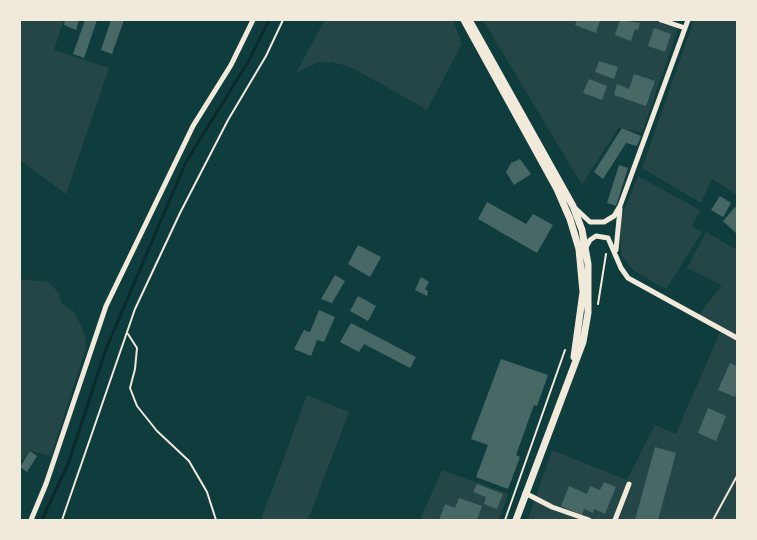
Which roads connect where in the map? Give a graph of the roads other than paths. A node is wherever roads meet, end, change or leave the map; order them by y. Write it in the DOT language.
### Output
graph roads {
  1 [pos="253,20"];
  2 [pos="464,20"];
  3 [pos="469,20"];
  4 [pos="661,20"];
  5 [pos="688,20"];
  6 [pos="685,28"];
  7 [pos="573,206"];
  8 [pos="620,206"];
  9 [pos="586,247"];
  10 [pos="616,256"];
  11 [pos="737,338"];
  12 [pos="574,360"];
  13 [pos="630,484"];
  14 [pos="526,493"];
  15 [pos="30,520"];
  16 [pos="516,520"];
  17 [pos="589,520"];
  18 [pos="615,520"];
  1 -- 15 [label="street"];
  2 -- 12 [label="main road"];
  3 -- 7 [label="main road"];
  4 -- 6 [label="street"];
  5 -- 6 [label="street"];
  6 -- 8 [label="street"];
  7 -- 8 [label="street"];
  7 -- 9 [label="main road"];
  8 -- 10 [label="street"];
  9 -- 10 [label="street"];
  9 -- 12 [label="main road"];
  10 -- 11 [label="street"];
  12 -- 14 [label="main road"];
  13 -- 18 [label="street"];
  14 -- 16 [label="main road"];
  14 -- 17 [label="street"];
}
